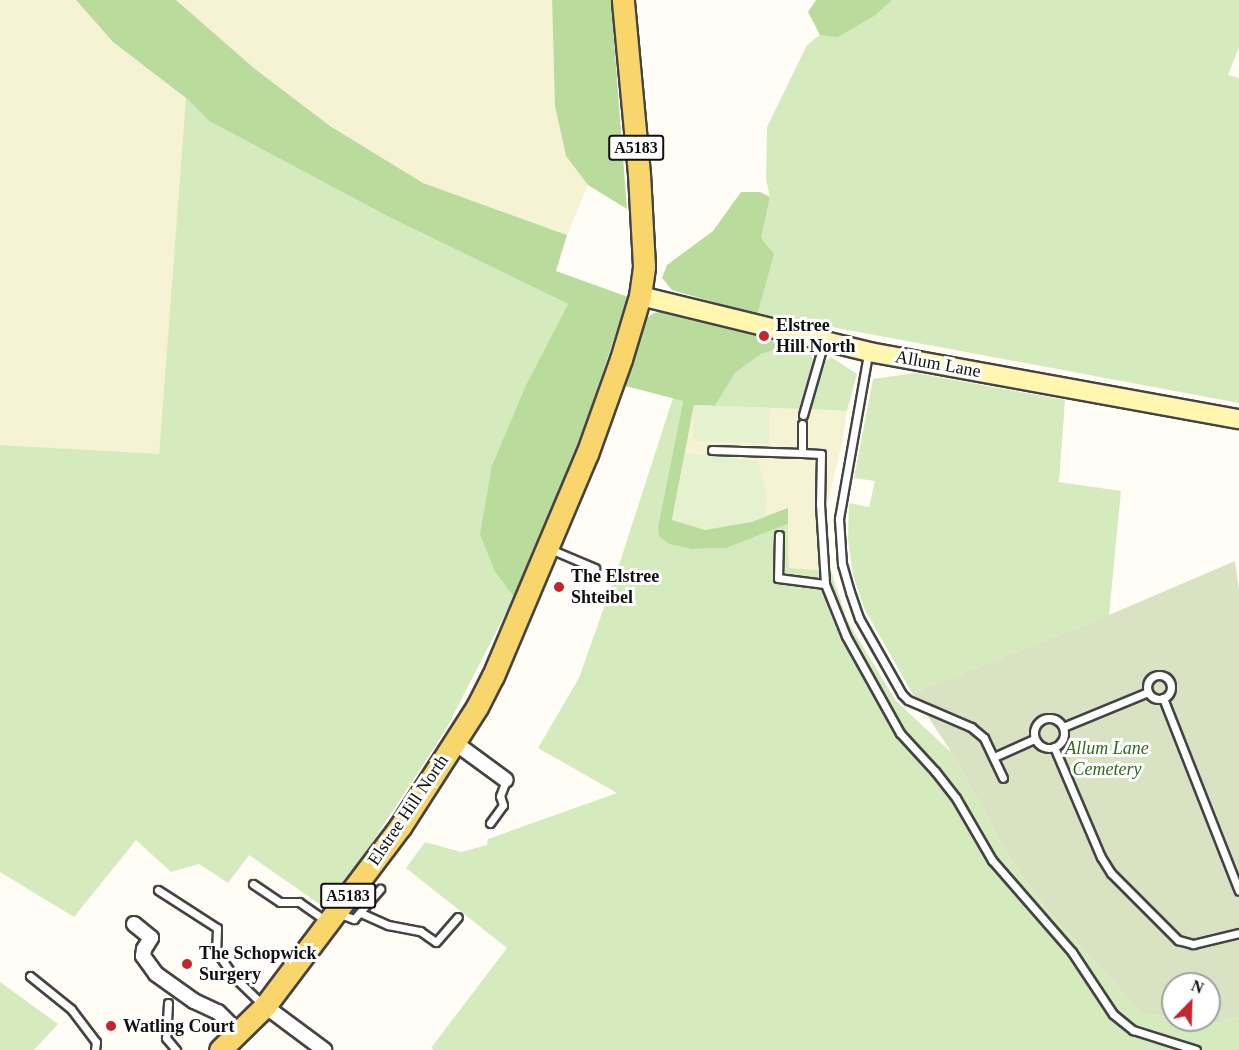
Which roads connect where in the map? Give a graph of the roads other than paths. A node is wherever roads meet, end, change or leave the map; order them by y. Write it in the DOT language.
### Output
graph roads {
  1 [pos="623,0"];
  2 [pos="640,296"];
  3 [pos="824,342"];
  4 [pos="869,352"];
  5 [pos="803,415"];
  6 [pos="1239,419"];
  7 [pos="802,424"];
  8 [pos="712,450"];
  9 [pos="802,453"];
  10 [pos="779,535"];
  11 [pos="549,548"];
  12 [pos="595,568"];
  13 [pos="825,584"];
  14 [pos="1148,692"];
  15 [pos="1163,698"];
  16 [pos="1063,727"];
  17 [pos="1034,739"];
  18 [pos="454,742"];
  19 [pos="1054,747"];
  20 [pos="994,757"];
  21 [pos="1003,778"];
  22 [pos="506,780"];
  23 [pos="490,823"];
  24 [pos="253,884"];
  25 [pos="380,889"];
  26 [pos="158,890"];
  27 [pos="1239,891"];
  28 [pos="361,913"];
  29 [pos="458,917"];
  30 [pos="332,918"];
  31 [pos="134,924"];
  32 [pos="1239,933"];
  33 [pos="30,976"];
  34 [pos="168,1003"];
  35 [pos="265,1006"];
  36 [pos="239,1033"];
  37 [pos="95,1050"];
  38 [pos="176,1050"];
  39 [pos="220,1050"];
  40 [pos="324,1050"];
  41 [pos="1196,1050"];
  1 -- 2 [label="main road, A5183"];
  2 -- 3 [label="main road, Allum Lane"];
  2 -- 11 [label="main road, Elstree Hill North / A5183"];
  3 -- 4 [label="main road, Allum Lane"];
  3 -- 5 [label="lane"];
  4 -- 6 [label="main road, Allum Lane"];
  4 -- 20 [label="lane"];
  7 -- 9 [label="lane"];
  8 -- 9 [label="lane"];
  9 -- 13 [label="lane"];
  10 -- 13 [label="lane"];
  11 -- 12 [label="lane"];
  11 -- 18 [label="main road, Elstree Hill North / A5183"];
  13 -- 41 [label="lane"];
  14 -- 15 [label="lane"];
  14 -- 15 [label="lane"];
  14 -- 16 [label="lane"];
  15 -- 27 [label="lane"];
  16 -- 17 [label="lane"];
  16 -- 19 [label="lane"];
  17 -- 19 [label="lane"];
  17 -- 20 [label="lane"];
  18 -- 22 [label="street, Elstree Hill North"];
  18 -- 30 [label="main road, Elstree Hill North / A5183"];
  19 -- 32 [label="lane"];
  20 -- 21 [label="lane"];
  22 -- 23 [label="lane"];
  24 -- 30 [label="lane"];
  25 -- 28 [label="lane"];
  26 -- 35 [label="lane"];
  28 -- 29 [label="lane"];
  28 -- 30 [label="lane"];
  30 -- 35 [label="main road, Elstree Hill North / A5183"];
  31 -- 36 [label="street"];
  33 -- 37 [label="lane"];
  34 -- 38 [label="lane"];
  35 -- 36 [label="main road, A5183"];
  35 -- 40 [label="street"];
  36 -- 39 [label="main road, A5183"];
}
